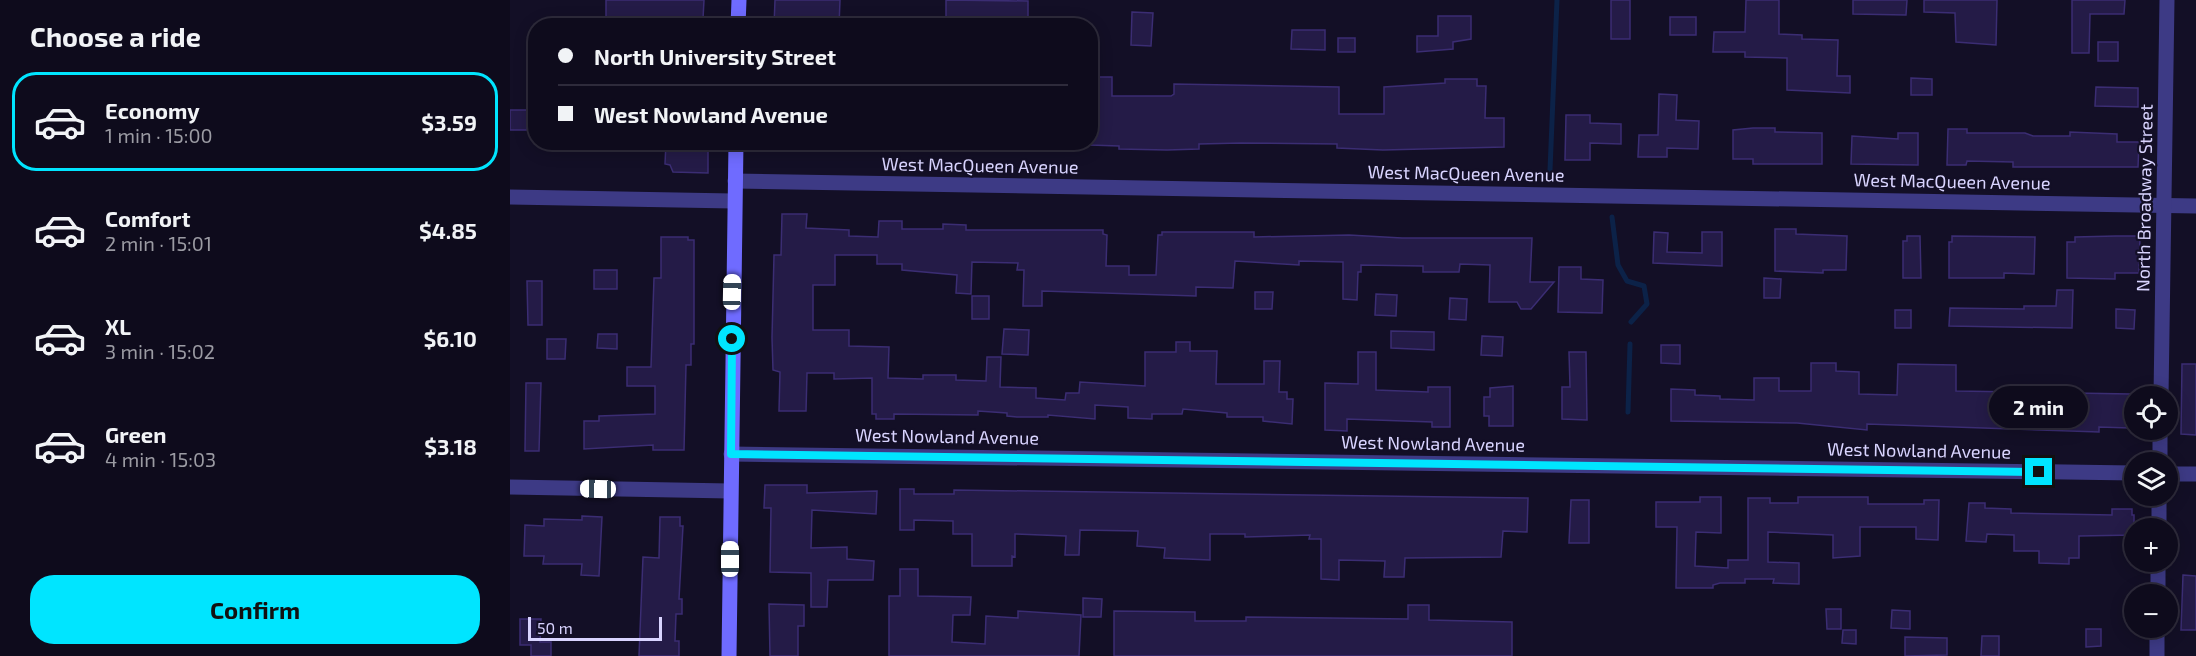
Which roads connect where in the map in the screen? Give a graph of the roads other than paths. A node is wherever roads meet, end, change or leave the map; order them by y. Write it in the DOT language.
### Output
graph roads {
  1 [pos="739,0"];
  2 [pos="2167,0"];
  3 [pos="738,18"];
  4 [pos="736,150"];
  5 [pos="735,181"];
  6 [pos="510,197"];
  7 [pos="733,201"];
  8 [pos="2165,205"];
  9 [pos="2196,206"];
  10 [pos="2161,386"];
  11 [pos="731,454"];
  12 [pos="2124,473"];
  13 [pos="2178,474"];
  14 [pos="2196,474"];
  15 [pos="510,487"];
  16 [pos="730,491"];
  17 [pos="2157,638"];
  18 [pos="729,656"];
  19 [pos="2157,656"];
  1 -- 3 [label="main road"];
  2 -- 8 [label="street, North Broadway Street"];
  4 -- 5 [label="main road"];
  5 -- 7 [label="main road"];
  5 -- 8 [label="street, West MacQueen Avenue"];
  6 -- 7 [label="street"];
  7 -- 11 [label="main road"];
  8 -- 9 [label="street, West MacQueen Avenue"];
  8 -- 10 [label="street, North Broadway Street"];
  11 -- 12 [label="street, West Nowland Avenue"];
  11 -- 16 [label="main road"];
  13 -- 14 [label="street"];
  15 -- 16 [label="street"];
  16 -- 18 [label="main road"];
  17 -- 19 [label="street"];
}
